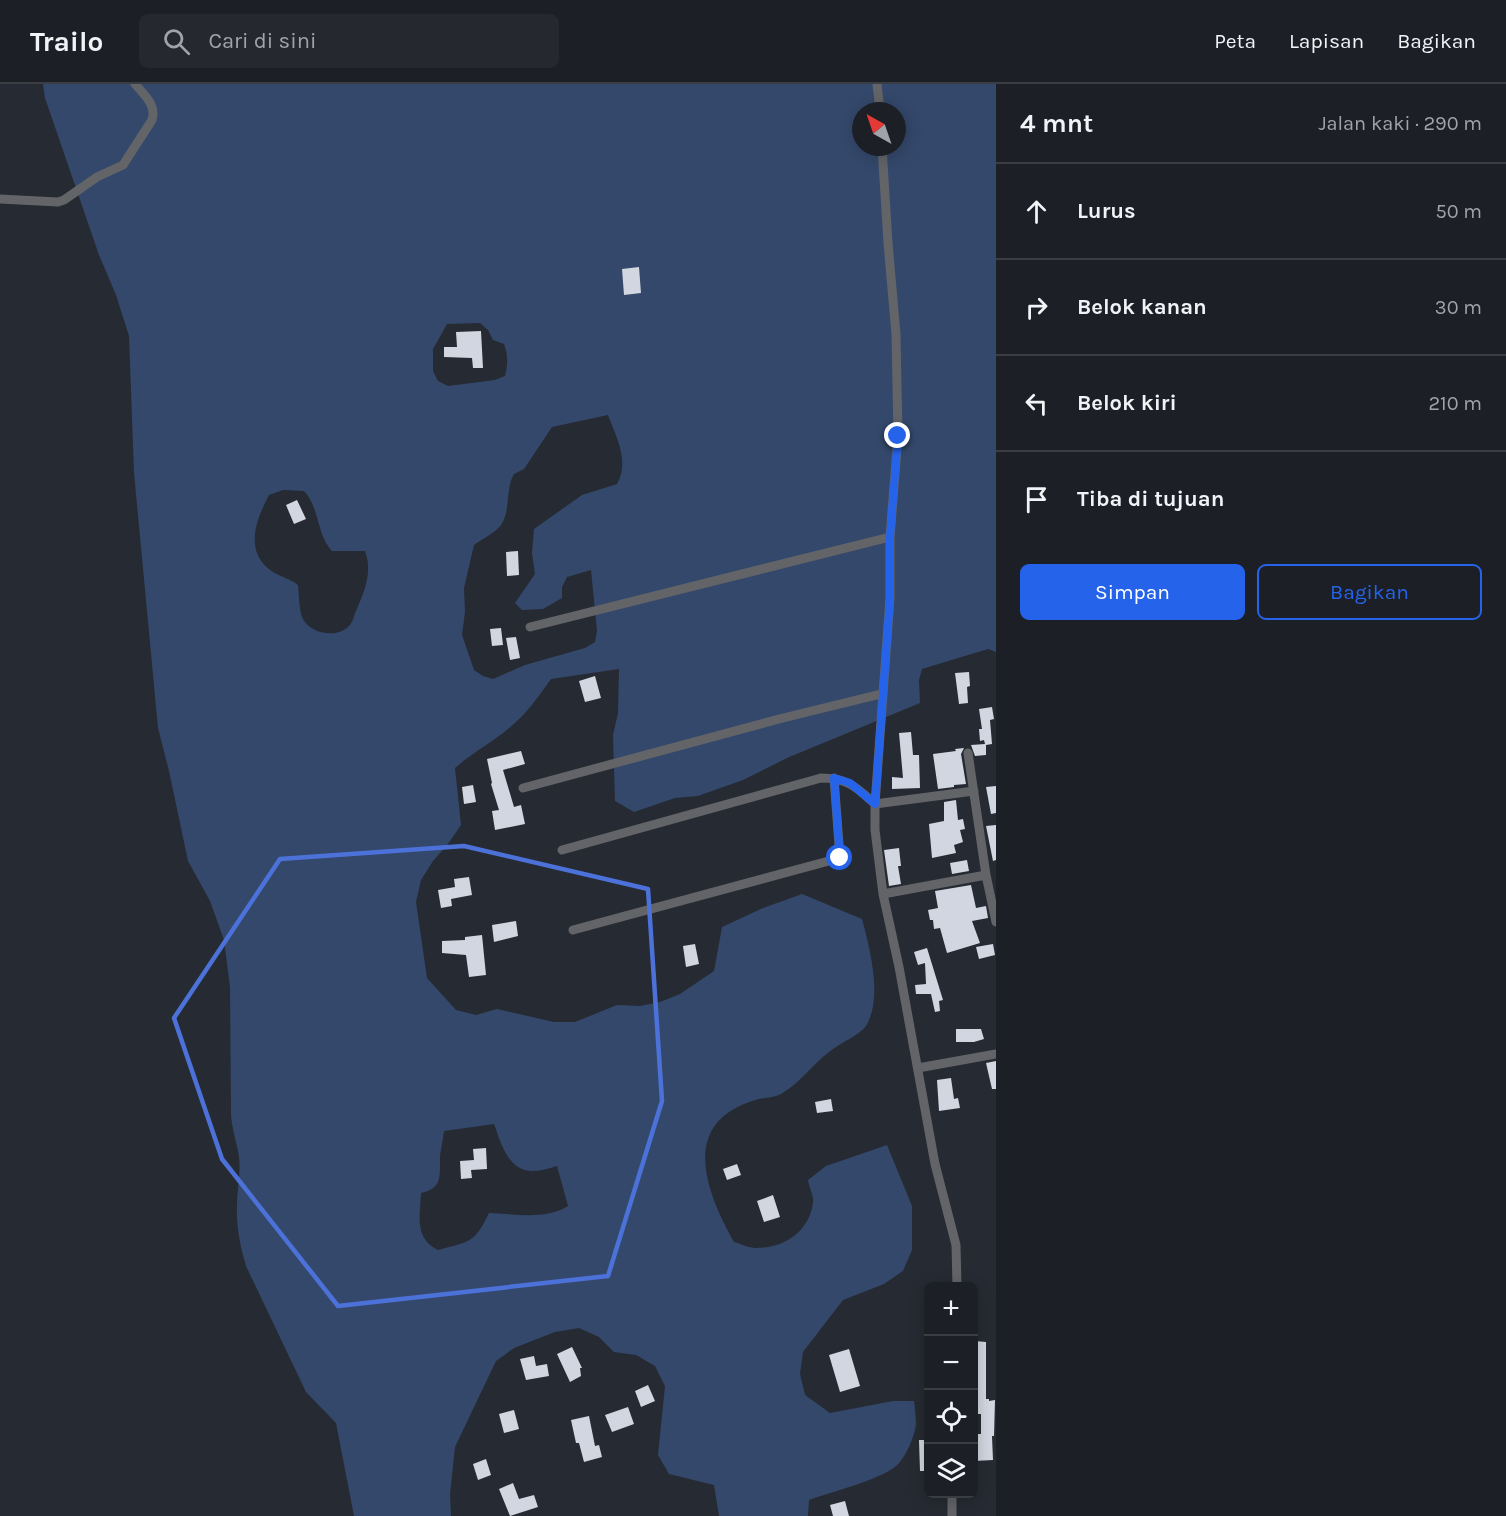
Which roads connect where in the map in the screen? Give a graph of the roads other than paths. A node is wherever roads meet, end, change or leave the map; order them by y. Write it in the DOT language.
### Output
graph roads {
  1 [pos="135,84"];
  2 [pos="878,84"];
  3 [pos="879,102"];
  4 [pos="883,156"];
  5 [pos="0,200"];
  6 [pos="890,537"];
  7 [pos="530,627"];
  8 [pos="881,694"];
  9 [pos="968,753"];
  10 [pos="834,778"];
  11 [pos="523,788"];
  12 [pos="974,791"];
  13 [pos="875,804"];
  14 [pos="562,850"];
  15 [pos="986,874"];
  16 [pos="883,894"];
  17 [pos="996,922"];
  18 [pos="573,930"];
  19 [pos="996,1054"];
  20 [pos="918,1068"];
  21 [pos="957,1282"];
  22 [pos="952,1498"];
  23 [pos="952,1516"];
  1 -- 5 [label="street"];
  2 -- 3 [label="street"];
  4 -- 6 [label="street"];
  6 -- 7 [label="street"];
  6 -- 8 [label="street"];
  8 -- 11 [label="street"];
  8 -- 13 [label="street"];
  9 -- 12 [label="street"];
  10 -- 13 [label="street"];
  10 -- 14 [label="street"];
  10 -- 18 [label="street"];
  12 -- 13 [label="street"];
  12 -- 15 [label="street"];
  13 -- 16 [label="street"];
  15 -- 16 [label="street"];
  15 -- 17 [label="street"];
  16 -- 20 [label="street"];
  19 -- 20 [label="street"];
  20 -- 21 [label="street"];
  22 -- 23 [label="street"];
}
